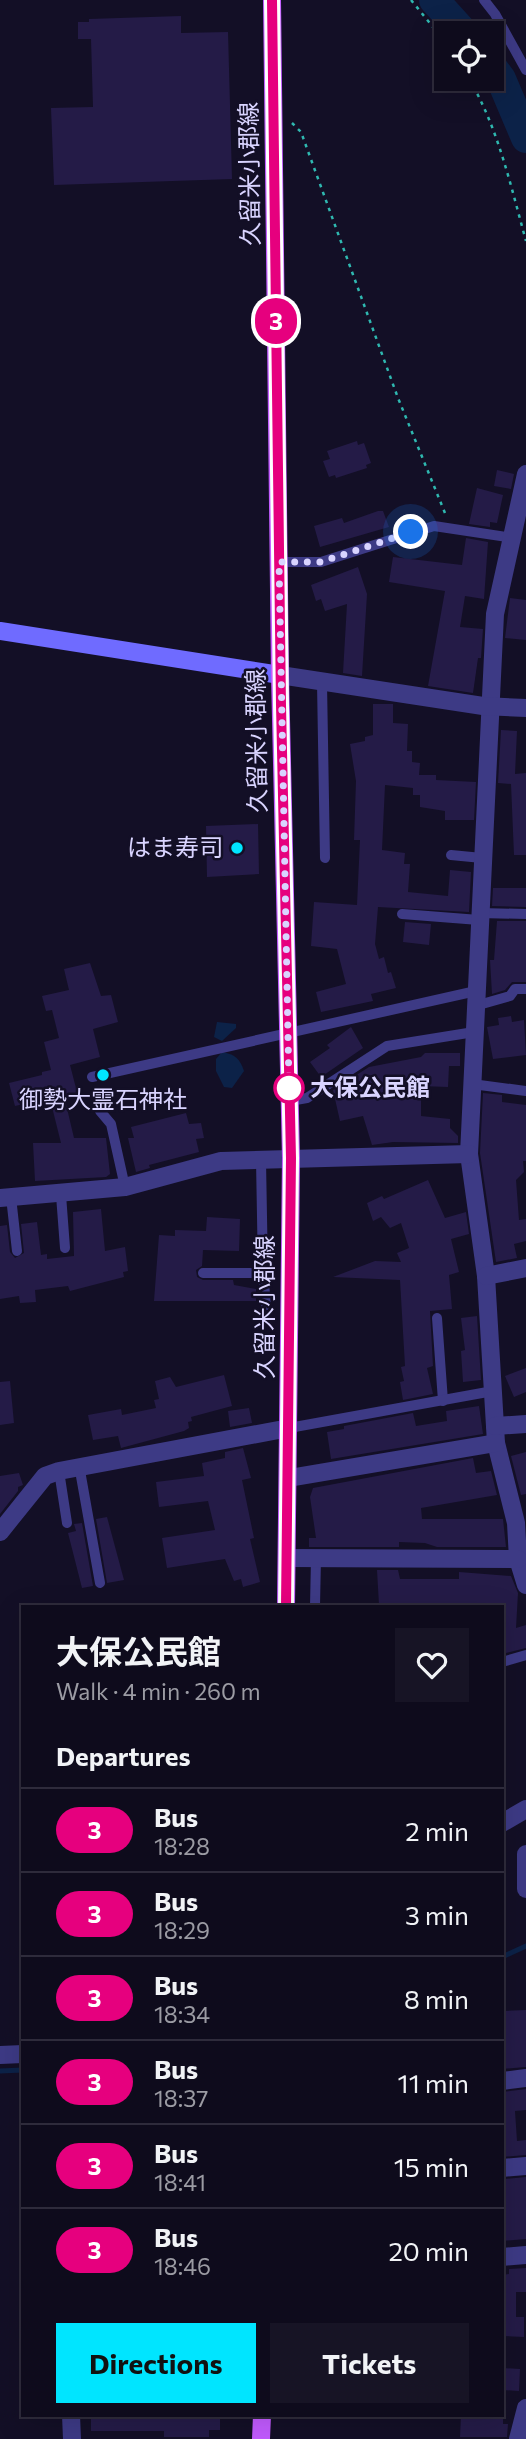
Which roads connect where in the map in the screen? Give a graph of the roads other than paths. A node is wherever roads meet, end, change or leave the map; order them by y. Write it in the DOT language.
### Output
graph roads {
  1 [pos="272,0"];
  2 [pos="484,0"];
  3 [pos="526,70"];
  4 [pos="526,474"];
  5 [pos="513,538"];
  6 [pos="279,562"];
  7 [pos="0,631"];
  8 [pos="280,675"];
  9 [pos="322,683"];
  10 [pos="491,707"];
  11 [pos="526,708"];
  12 [pos="451,855"];
  13 [pos="325,858"];
  14 [pos="482,858"];
  15 [pos="402,914"];
  16 [pos="526,914"];
  17 [pos="479,916"];
  18 [pos="526,989"];
  19 [pos="476,999"];
  20 [pos="474,1032"];
  21 [pos="288,1034"];
  22 [pos="92,1077"];
  23 [pos="472,1084"];
  24 [pos="526,1091"];
  25 [pos="290,1101"];
  26 [pos="100,1111"];
  27 [pos="469,1154"];
  28 [pos="291,1158"];
  29 [pos="261,1160"];
  30 [pos="125,1187"];
  31 [pos="61,1195"];
  32 [pos="6,1198"];
  33 [pos="65,1248"];
  34 [pos="17,1251"];
  35 [pos="526,1268"];
  36 [pos="203,1273"];
  37 [pos="263,1273"];
  38 [pos="486,1276"];
  39 [pos="266,1305"];
  40 [pos="437,1318"];
  41 [pos="493,1391"];
  42 [pos="443,1401"];
  43 [pos="526,1424"];
  44 [pos="289,1427"];
  45 [pos="495,1435"];
  46 [pos="79,1465"];
  47 [pos="60,1471"];
  48 [pos="289,1478"];
  49 [pos="67,1523"];
  50 [pos="0,1532"];
  51 [pos="288,1558"];
  52 [pos="316,1558"];
  53 [pos="518,1559"];
  54 [pos="100,1584"];
  55 [pos="526,1585"];
  56 [pos="286,1605"];
  57 [pos="315,1605"];
  58 [pos="526,1655"];
  59 [pos="504,1661"];
  60 [pos="526,1809"];
  61 [pos="504,1822"];
  62 [pos="526,1854"];
  63 [pos="526,1885"];
  64 [pos="21,2054"];
  65 [pos="0,2055"];
  66 [pos="526,2078"];
  67 [pos="504,2081"];
  68 [pos="526,2166"];
  69 [pos="504,2168"];
  70 [pos="526,2255"];
  71 [pos="504,2257"];
  72 [pos="526,2408"];
  73 [pos="71,2417"];
  74 [pos="262,2417"];
  75 [pos="72,2439"];
  76 [pos="261,2439"];
  77 [pos="519,2439"];
  1 -- 6 [label="main road, 久留米小郡線"];
  2 -- 3 [label="lane"];
  4 -- 5 [label="street"];
  5 -- 6 [label="lane"];
  5 -- 10 [label="street"];
  6 -- 8 [label="main road, 久留米小郡線"];
  7 -- 8 [label="street"];
  8 -- 9 [label="street"];
  8 -- 21 [label="main road, 久留米小郡線"];
  9 -- 10 [label="street"];
  9 -- 13 [label="lane"];
  10 -- 11 [label="street"];
  10 -- 14 [label="street"];
  12 -- 14 [label="lane"];
  14 -- 17 [label="street"];
  15 -- 17 [label="lane"];
  16 -- 17 [label="lane"];
  17 -- 19 [label="street"];
  18 -- 19 [label="lane"];
  19 -- 20 [label="street"];
  19 -- 21 [label="lane"];
  20 -- 23 [label="street"];
  20 -- 25 [label="lane"];
  21 -- 22 [label="lane"];
  21 -- 25 [label="main road, 久留米小郡線"];
  23 -- 24 [label="lane"];
  23 -- 27 [label="street"];
  25 -- 28 [label="main road, 久留米小郡線"];
  26 -- 30 [label="lane"];
  27 -- 28 [label="street"];
  27 -- 38 [label="street"];
  28 -- 29 [label="street"];
  28 -- 44 [label="main road, 久留米小郡線"];
  29 -- 30 [label="street"];
  29 -- 37 [label="lane"];
  30 -- 31 [label="street"];
  31 -- 32 [label="street"];
  31 -- 33 [label="lane"];
  32 -- 34 [label="lane"];
  35 -- 38 [label="street"];
  36 -- 37 [label="lane"];
  37 -- 39 [label="lane"];
  38 -- 41 [label="street"];
  40 -- 42 [label="lane"];
  41 -- 42 [label="lane"];
  41 -- 45 [label="street"];
  42 -- 44 [label="lane"];
  43 -- 45 [label="street"];
  44 -- 46 [label="street"];
  44 -- 48 [label="main road, 久留米小郡線"];
  45 -- 48 [label="street"];
  45 -- 53 [label="street"];
  46 -- 47 [label="street"];
  46 -- 54 [label="lane"];
  47 -- 49 [label="lane"];
  47 -- 50 [label="street"];
  48 -- 51 [label="main road, 久留米小郡線"];
  51 -- 52 [label="street"];
  51 -- 56 [label="main road, 久留米小郡線"];
  52 -- 53 [label="street"];
  52 -- 57 [label="lane"];
  53 -- 55 [label="street"];
  58 -- 59 [label="lane"];
  60 -- 61 [label="street"];
  62 -- 63 [label="street"];
  64 -- 65 [label="street"];
  66 -- 67 [label="street"];
  68 -- 69 [label="street"];
  70 -- 71 [label="street"];
  72 -- 77 [label="street"];
  73 -- 75 [label="street"];
  74 -- 76 [label="main road"];
}
